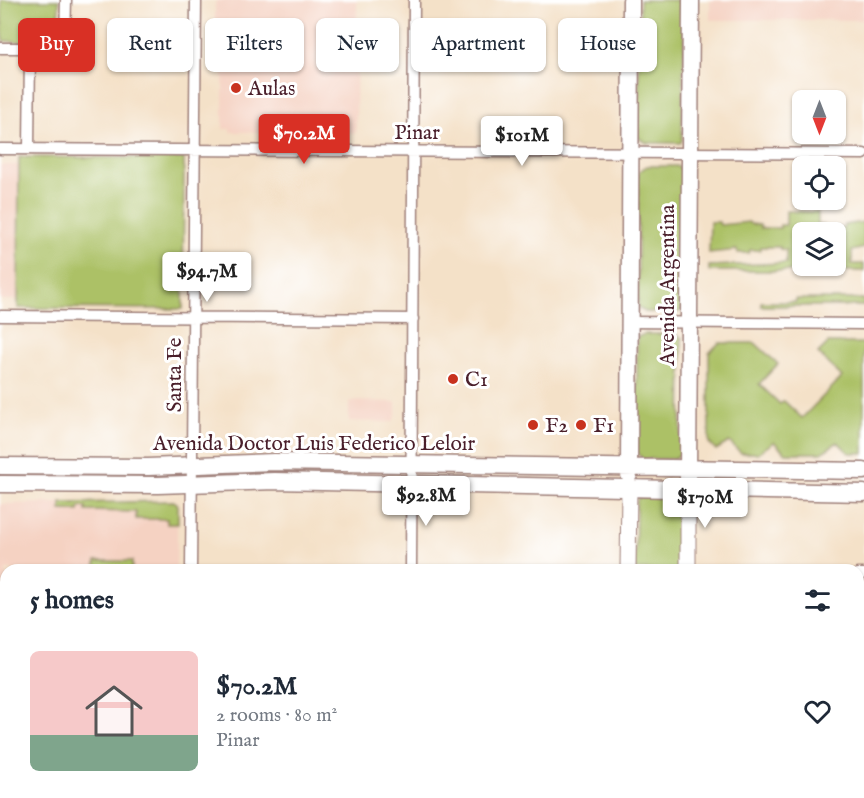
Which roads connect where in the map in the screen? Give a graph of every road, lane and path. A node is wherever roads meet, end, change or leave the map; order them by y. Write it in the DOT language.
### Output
graph roads {
  1 [pos="66,0"];
  2 [pos="196,0"];
  3 [pos="414,0"];
  4 [pos="631,0"];
  5 [pos="691,0"];
  6 [pos="65,18"];
  7 [pos="0,48"];
  8 [pos="18,49"];
  9 [pos="30,72"];
  10 [pos="0,148"];
  11 [pos="29,149"];
  12 [pos="195,150"];
  13 [pos="414,152"];
  14 [pos="630,153"];
  15 [pos="690,154"];
  16 [pos="864,154"];
  17 [pos="0,316"];
  18 [pos="194,318"];
  19 [pos="413,319"];
  20 [pos="629,322"];
  21 [pos="690,323"];
  22 [pos="864,324"];
  23 [pos="413,464"];
  24 [pos="193,465"];
  25 [pos="0,466"];
  26 [pos="629,466"];
  27 [pos="689,468"];
  28 [pos="864,471"];
  29 [pos="193,483"];
  30 [pos="0,484"];
  31 [pos="413,484"];
  32 [pos="628,488"];
  33 [pos="688,489"];
  34 [pos="864,493"];
  35 [pos="191,564"];
  36 [pos="411,564"];
  37 [pos="628,564"];
  38 [pos="688,564"];
  1 -- 6 [label="street"];
  2 -- 12 [label="street, Santa Fe"];
  3 -- 13 [label="street"];
  4 -- 14 [label="main road, Avenida Argentina"];
  5 -- 15 [label="main road, Avenida Argentina"];
  7 -- 8 [label="street"];
  9 -- 11 [label="street"];
  10 -- 11 [label="street, Pinar"];
  11 -- 12 [label="street, Pinar"];
  12 -- 13 [label="street, Pinar"];
  12 -- 18 [label="street, Santa Fe"];
  13 -- 14 [label="street, Pinar"];
  13 -- 19 [label="street"];
  14 -- 15 [label="street, Pinar"];
  14 -- 20 [label="main road, Avenida Argentina"];
  15 -- 16 [label="street, Pinar"];
  15 -- 21 [label="main road, Avenida Argentina"];
  17 -- 18 [label="street"];
  18 -- 19 [label="street"];
  18 -- 24 [label="street, Santa Fe"];
  19 -- 23 [label="street"];
  20 -- 21 [label="street"];
  20 -- 26 [label="main road, Avenida Argentina"];
  21 -- 22 [label="street"];
  21 -- 27 [label="main road, Avenida Argentina"];
  23 -- 24 [label="main road, Avenida Doctor Luis Federico Leloir"];
  23 -- 26 [label="main road, Avenida Doctor Luis Federico Leloir"];
  23 -- 31 [label="street"];
  24 -- 25 [label="main road, Avenida Doctor Luis Federico Leloir"];
  24 -- 29 [label="street, Santa Fe"];
  26 -- 27 [label="main road, Avenida Doctor Luis Federico Leloir"];
  26 -- 32 [label="main road, Avenida Argentina"];
  27 -- 28 [label="main road, Avenida Doctor Luis Federico Leloir"];
  27 -- 33 [label="main road, Avenida Argentina"];
  29 -- 30 [label="main road, Avenida Doctor Luis Federico Leloir"];
  29 -- 31 [label="main road, Avenida Doctor Luis Federico Leloir"];
  29 -- 35 [label="street, Santa Fe"];
  31 -- 32 [label="main road, Avenida Doctor Luis Federico Leloir"];
  31 -- 36 [label="street"];
  32 -- 33 [label="main road, Avenida Doctor Luis Federico Leloir"];
  32 -- 37 [label="main road, Avenida Argentina"];
  33 -- 34 [label="main road, Avenida Doctor Luis Federico Leloir"];
  33 -- 38 [label="main road, Avenida Argentina"];
}
